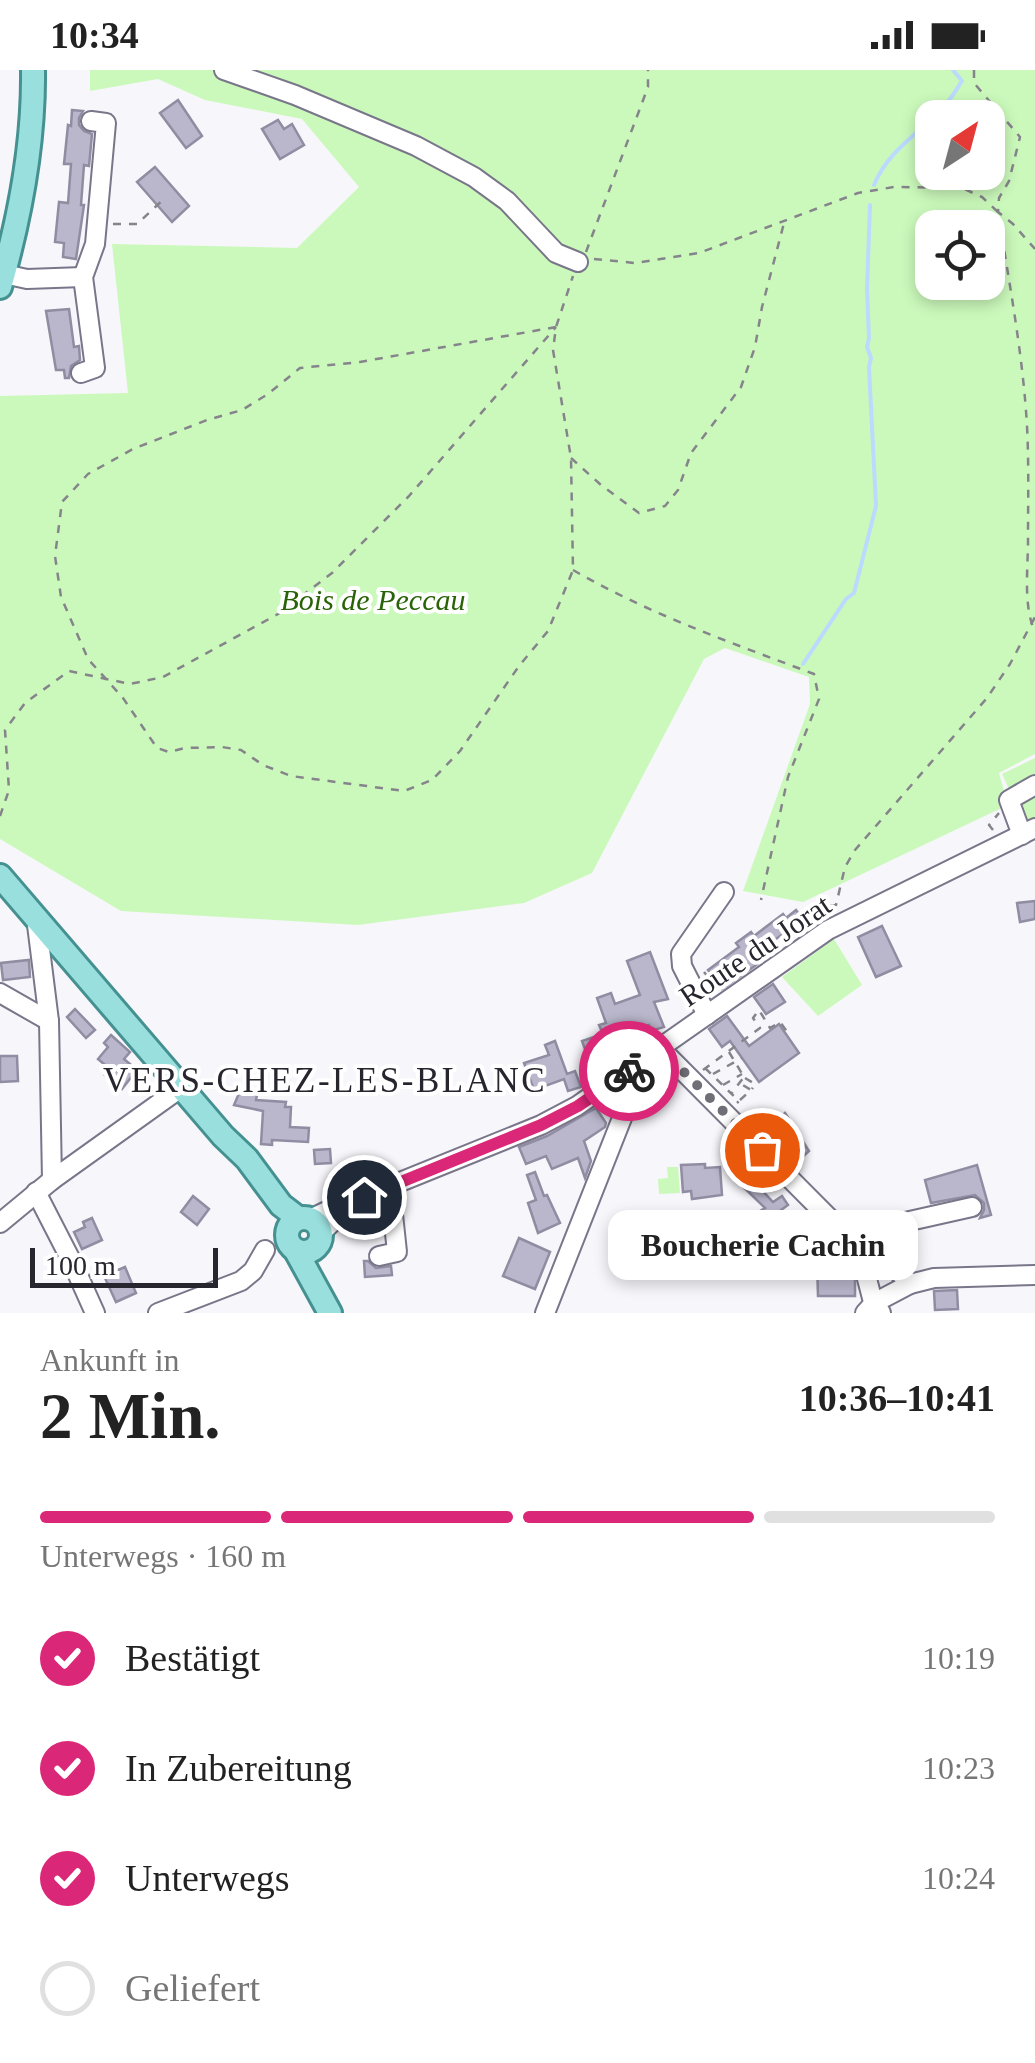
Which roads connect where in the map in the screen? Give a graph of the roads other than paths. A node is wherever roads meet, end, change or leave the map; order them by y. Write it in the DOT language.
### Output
graph roads {
  1 [pos="34,70"];
  2 [pos="224,70"];
  3 [pos="92,121"];
  4 [pos="581,260"];
  5 [pos="84,278"];
  6 [pos="2,281"];
  7 [pos="81,373"];
  8 [pos="1035,784"];
  9 [pos="1028,832"];
  10 [pos="0,876"];
  11 [pos="724,892"];
  12 [pos="36,917"];
  13 [pos="0,993"];
  14 [pos="706,1015"];
  15 [pos="48,1021"];
  16 [pos="661,1049"];
  17 [pos="617,1079"];
  18 [pos="182,1087"];
  19 [pos="52,1180"];
  20 [pos="394,1186"];
  21 [pos="36,1192"];
  22 [pos="972,1207"];
  23 [pos="0,1223"];
  24 [pos="305,1232"];
  25 [pos="855,1243"];
  26 [pos="265,1250"];
  27 [pos="379,1256"];
  28 [pos="1035,1275"];
  29 [pos="910,1284"];
  30 [pos="873,1310"];
  31 [pos="96,1313"];
  32 [pos="158,1313"];
  33 [pos="331,1313"];
  34 [pos="545,1313"];
  1 -- 6 [label="main road"];
  2 -- 4 [label="street"];
  3 -- 5 [label="street"];
  5 -- 6 [label="street"];
  5 -- 7 [label="street"];
  8 -- 9 [label="street"];
  9 -- 14 [label="street, Route du Jorat"];
  10 -- 12 [label="main road"];
  11 -- 14 [label="street"];
  12 -- 15 [label="street"];
  12 -- 18 [label="main road"];
  13 -- 15 [label="street"];
  14 -- 16 [label="street, Route du Jorat"];
  15 -- 19 [label="street"];
  16 -- 17 [label="street, Route du Jorat"];
  16 -- 25 [label="street"];
  17 -- 20 [label="street, Route du Jorat"];
  17 -- 34 [label="street"];
  18 -- 19 [label="street"];
  18 -- 24 [label="main road"];
  19 -- 21 [label="street"];
  20 -- 24 [label="street, Route du Jorat"];
  20 -- 27 [label="street"];
  21 -- 23 [label="street"];
  21 -- 31 [label="street"];
  22 -- 25 [label="street"];
  24 -- 33 [label="main road"];
  25 -- 29 [label="street"];
  25 -- 30 [label="street"];
  26 -- 32 [label="street"];
  28 -- 29 [label="street"];
  29 -- 30 [label="street"];
}
